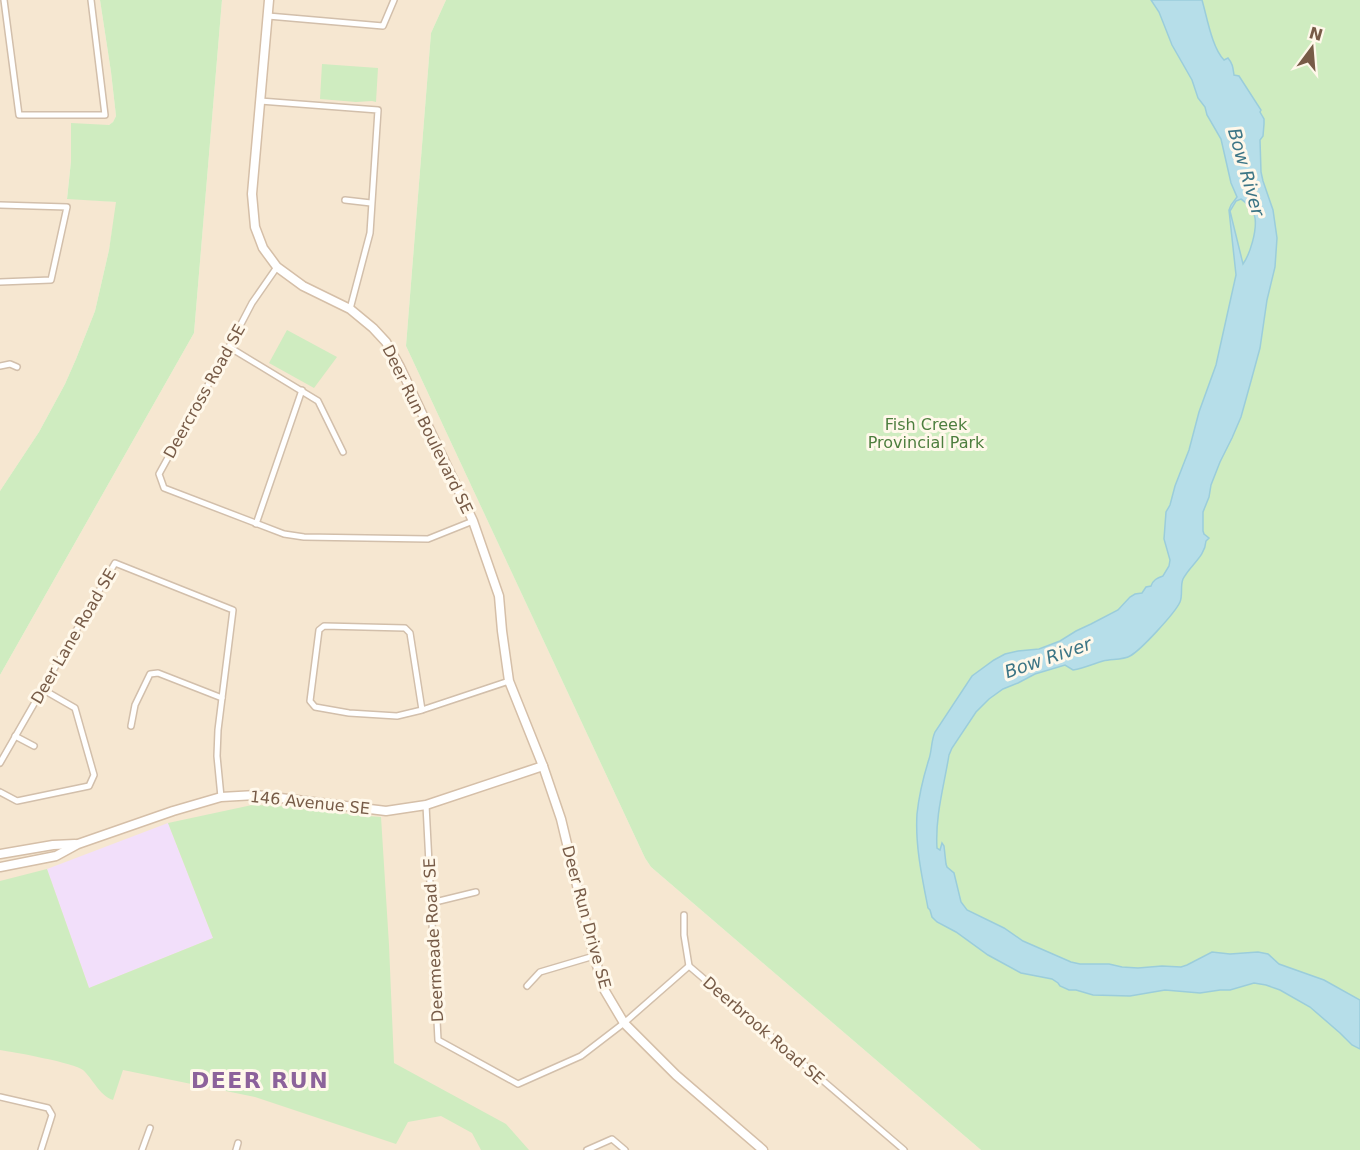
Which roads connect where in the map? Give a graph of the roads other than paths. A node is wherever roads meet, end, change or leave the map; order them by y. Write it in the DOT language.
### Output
graph roads {
  1 [pos="4,0"];
  2 [pos="92,0"];
  3 [pos="269,0"];
  4 [pos="393,0"];
  5 [pos="268,16"];
  6 [pos="260,101"];
  7 [pos="345,200"];
  8 [pos="371,202"];
  9 [pos="0,206"];
  10 [pos="277,267"];
  11 [pos="0,282"];
  12 [pos="350,309"];
  13 [pos="229,347"];
  14 [pos="0,366"];
  15 [pos="17,367"];
  16 [pos="302,390"];
  17 [pos="343,452"];
  18 [pos="473,521"];
  19 [pos="256,524"];
  20 [pos="509,681"];
  21 [pos="42,690"];
  22 [pos="222,698"];
  23 [pos="422,710"];
  24 [pos="131,726"];
  25 [pos="15,736"];
  26 [pos="34,746"];
  27 [pos="0,763"];
  28 [pos="543,766"];
  29 [pos="0,792"];
  30 [pos="221,797"];
  31 [pos="426,805"];
  32 [pos="78,844"];
  33 [pos="0,854"];
  34 [pos="0,867"];
  35 [pos="476,892"];
  36 [pos="431,903"];
  37 [pos="684,915"];
  38 [pos="594,956"];
  39 [pos="689,966"];
  40 [pos="527,986"];
  41 [pos="624,1023"];
  42 [pos="0,1097"];
  43 [pos="150,1128"];
  44 [pos="238,1143"];
  45 [pos="41,1150"];
  46 [pos="142,1150"];
  47 [pos="236,1150"];
  48 [pos="588,1150"];
  49 [pos="625,1150"];
  50 [pos="763,1150"];
  51 [pos="904,1150"];
  1 -- 2 [label="street"];
  3 -- 5 [label="street, Deer Run Boulevard SE"];
  4 -- 5 [label="street"];
  5 -- 6 [label="street, Deer Run Boulevard SE"];
  6 -- 8 [label="street"];
  6 -- 10 [label="street, Deer Run Boulevard SE"];
  7 -- 8 [label="street"];
  8 -- 12 [label="street"];
  9 -- 11 [label="street"];
  10 -- 12 [label="street, Deer Run Boulevard SE"];
  10 -- 13 [label="street, Deercross Road SE"];
  12 -- 18 [label="street, Deer Run Boulevard SE"];
  13 -- 16 [label="street"];
  13 -- 19 [label="street, Deercross Road SE"];
  14 -- 15 [label="street"];
  16 -- 17 [label="street"];
  16 -- 19 [label="street"];
  18 -- 19 [label="street, Deercross Road SE"];
  18 -- 20 [label="street, Deer Run Boulevard SE"];
  20 -- 23 [label="street"];
  20 -- 28 [label="street, Deer Run Boulevard SE"];
  21 -- 22 [label="street, Deer Lane Road SE"];
  21 -- 25 [label="street, Deer Lane Road SE"];
  21 -- 29 [label="street"];
  22 -- 24 [label="street"];
  22 -- 30 [label="street, Deer Lane Road SE"];
  23 -- 23 [label="street"];
  25 -- 26 [label="street"];
  25 -- 27 [label="street, Deer Lane Road SE"];
  28 -- 31 [label="street, 146 Avenue SE"];
  28 -- 38 [label="street, Deer Run Drive SE"];
  30 -- 31 [label="street, 146 Avenue SE"];
  30 -- 32 [label="street, 146 Avenue SE"];
  31 -- 36 [label="street, Deermeade Road SE"];
  32 -- 33 [label="street, 146 Avenue SE"];
  32 -- 34 [label="street, 146 Avenue SE"];
  35 -- 36 [label="street"];
  36 -- 41 [label="street, Deermeade Road SE"];
  37 -- 39 [label="street"];
  38 -- 40 [label="street"];
  38 -- 41 [label="street, Deer Run Drive SE"];
  39 -- 41 [label="street, Deerbrook Road SE"];
  39 -- 51 [label="street, Deerbrook Road SE"];
  41 -- 50 [label="street, Deer Run Drive SE"];
  42 -- 45 [label="street"];
  43 -- 46 [label="street"];
  44 -- 47 [label="street"];
  48 -- 49 [label="street"];
}
